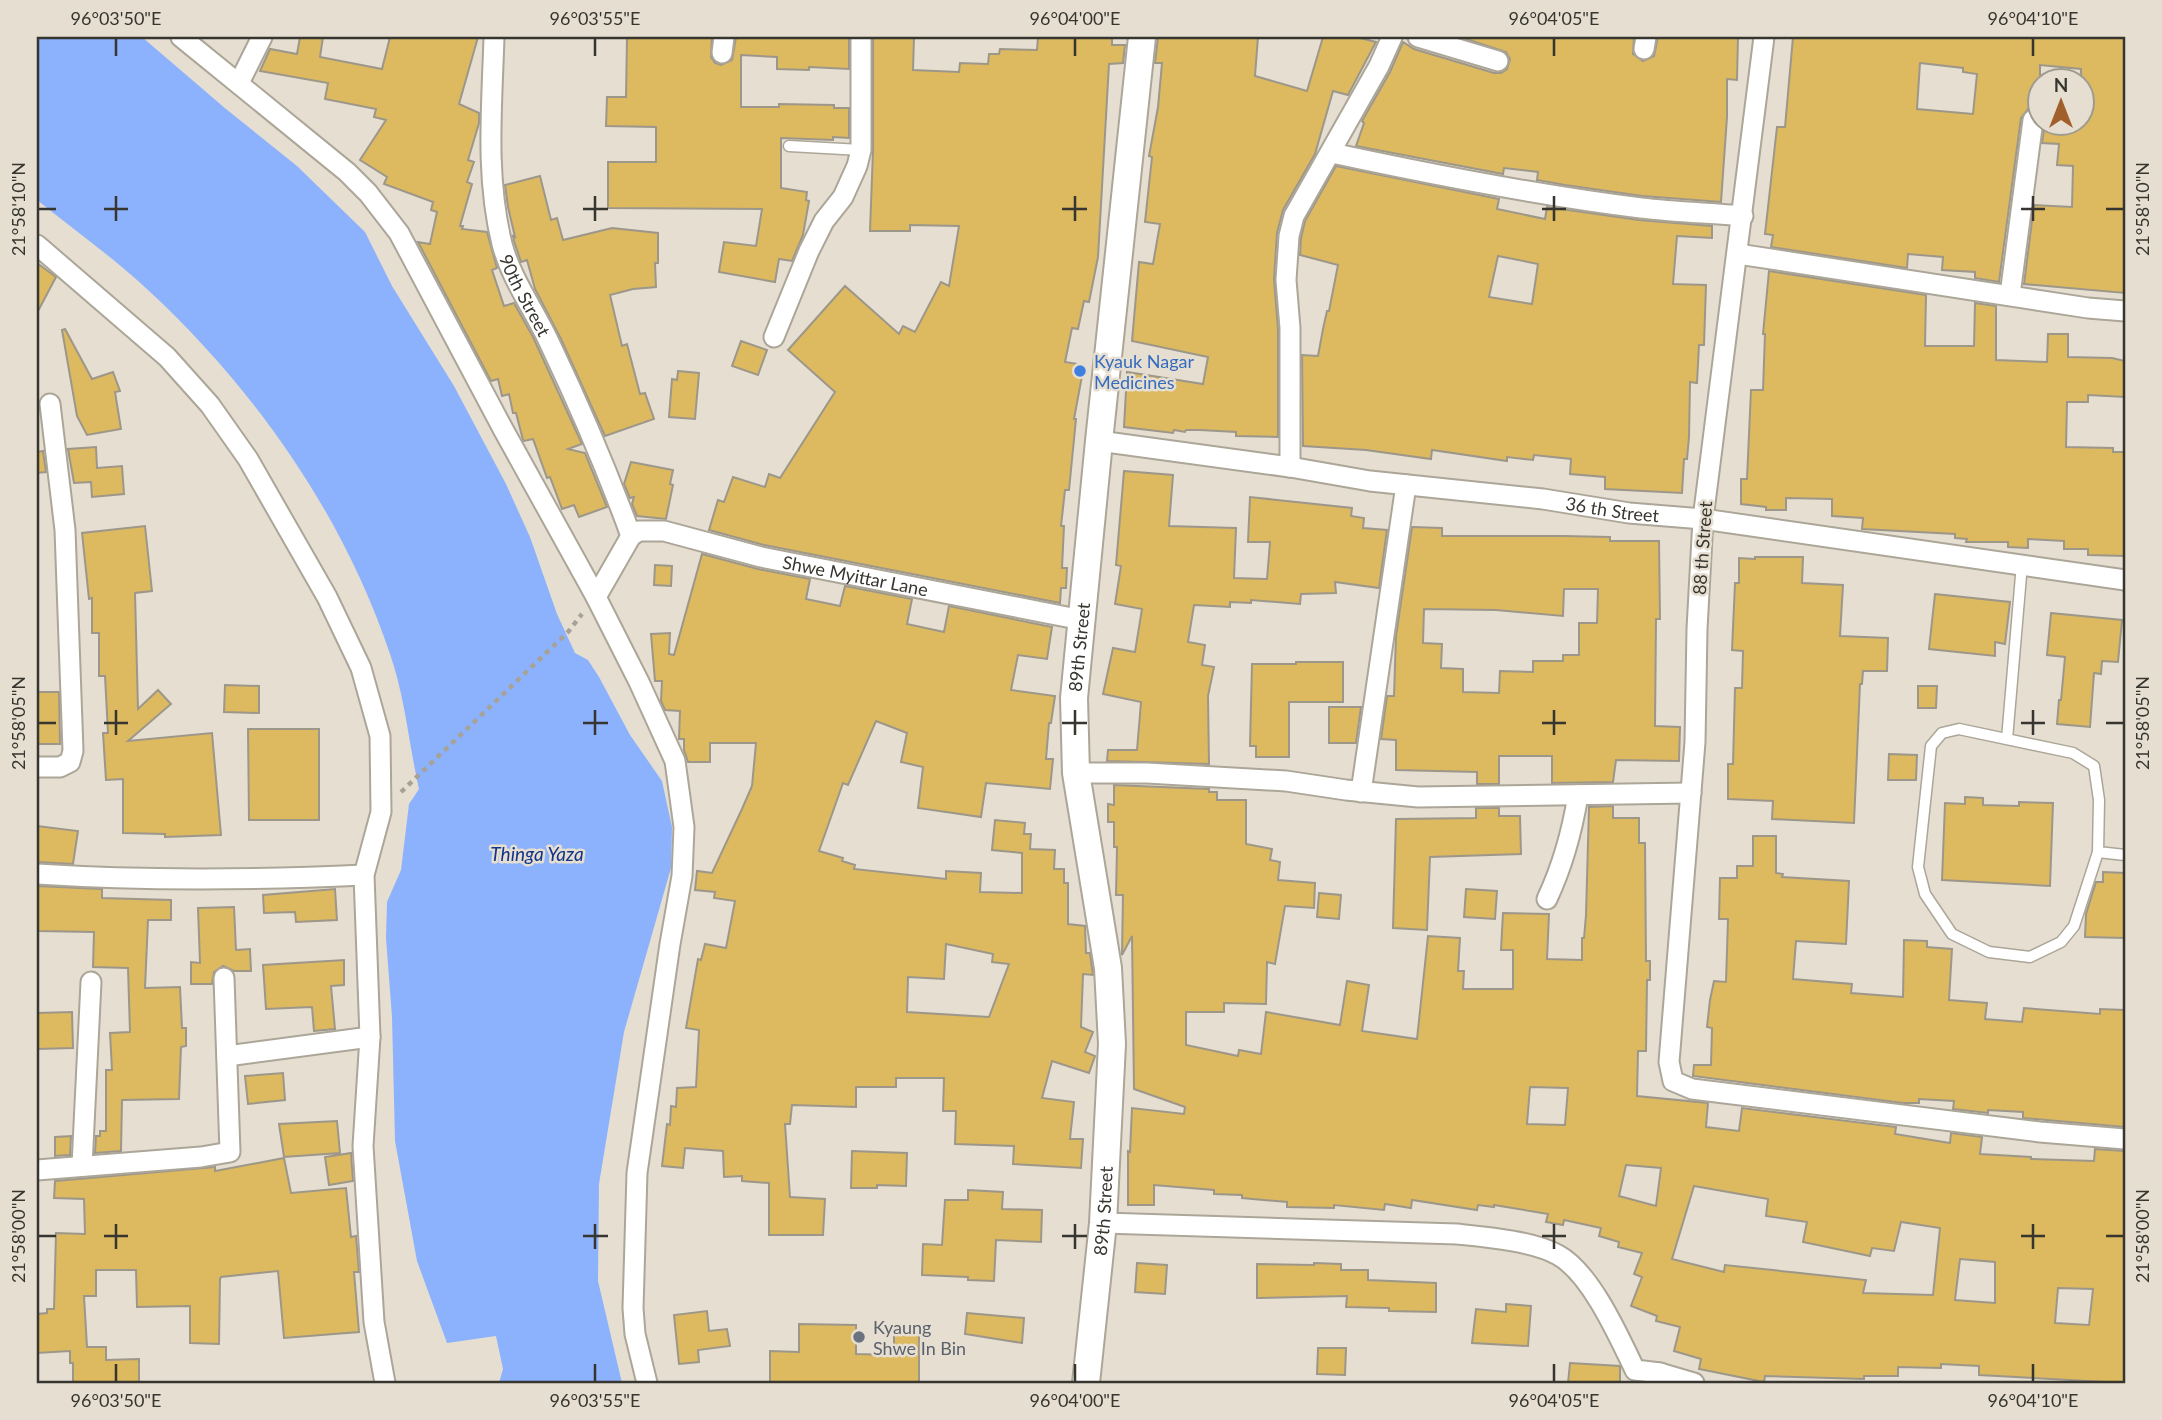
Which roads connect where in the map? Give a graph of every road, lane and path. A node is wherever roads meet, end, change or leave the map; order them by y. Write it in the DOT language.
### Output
graph roads {
  1 [pos="181,37"];
  2 [pos="262,37"];
  3 [pos="494,37"];
  4 [pos="861,37"];
  5 [pos="1142,37"];
  6 [pos="1392,37"];
  7 [pos="1418,37"];
  8 [pos="1764,37"];
  9 [pos="1498,61"];
  10 [pos="239,83"];
  11 [pos="2031,136"];
  12 [pos="789,146"];
  13 [pos="861,150"];
  14 [pos="1332,153"];
  15 [pos="1742,216"];
  16 [pos="37,245"];
  17 [pos="1738,254"];
  18 [pos="2010,295"];
  19 [pos="2125,311"];
  20 [pos="774,337"];
  21 [pos="50,404"];
  22 [pos="1099,441"];
  23 [pos="1290,467"];
  24 [pos="1406,485"];
  25 [pos="1703,519"];
  26 [pos="631,536"];
  27 [pos="2022,564"];
  28 [pos="2125,580"];
  29 [pos="596,597"];
  30 [pos="1082,620"];
  31 [pos="568,632"];
  32 [pos="2007,739"];
  33 [pos="37,767"];
  34 [pos="1076,773"];
  35 [pos="415,780"];
  36 [pos="1361,792"];
  37 [pos="1691,793"];
  38 [pos="1578,795"];
  39 [pos="2098,852"];
  40 [pos="2125,855"];
  41 [pos="37,874"];
  42 [pos="364,875"];
  43 [pos="1547,899"];
  44 [pos="224,978"];
  45 [pos="91,982"];
  46 [pos="369,1037"];
  47 [pos="227,1056"];
  48 [pos="2125,1139"];
  49 [pos="82,1166"];
  50 [pos="37,1170"];
  51 [pos="1103,1223"];
  52 [pos="1659,1378"];
  53 [pos="385,1383"];
  54 [pos="647,1383"];
  55 [pos="1086,1383"];
  56 [pos="1694,1383"];
  1 -- 10 [label="street"];
  2 -- 10 [label="street"];
  3 -- 26 [label="street, 90th Street"];
  4 -- 13 [label="street"];
  5 -- 22 [label="main road, 89th Street"];
  6 -- 14 [label="street"];
  7 -- 9 [label="street"];
  8 -- 15 [label="street, 88 th Street"];
  10 -- 29 [label="street"];
  11 -- 18 [label="street"];
  12 -- 13 [label="lane"];
  13 -- 20 [label="street"];
  14 -- 15 [label="street"];
  14 -- 23 [label="street"];
  15 -- 17 [label="street, 88 th Street"];
  16 -- 42 [label="street"];
  17 -- 18 [label="street"];
  17 -- 25 [label="street, 88 th Street"];
  18 -- 19 [label="street"];
  21 -- 33 [label="street"];
  22 -- 23 [label="street, 36 th Street"];
  22 -- 30 [label="main road, 89th Street"];
  23 -- 24 [label="street, 36 th Street"];
  24 -- 25 [label="street, 36 th Street"];
  24 -- 36 [label="street"];
  25 -- 27 [label="street, 36 th Street"];
  25 -- 37 [label="street, 88 th Street"];
  26 -- 29 [label="street"];
  26 -- 30 [label="street, Shwe Myittar Lane"];
  27 -- 28 [label="street, 36 th Street"];
  27 -- 32 [label="lane"];
  29 -- 54 [label="street"];
  30 -- 34 [label="main road, 89th Street"];
  31 -- 35 [label="path"];
  32 -- 39 [label="lane"];
  32 -- 39 [label="lane"];
  34 -- 36 [label="street"];
  34 -- 51 [label="main road, 89th Street"];
  36 -- 38 [label="street"];
  37 -- 38 [label="street"];
  37 -- 48 [label="street, 88 th Street"];
  38 -- 43 [label="street"];
  39 -- 40 [label="lane"];
  41 -- 42 [label="street"];
  42 -- 46 [label="street"];
  44 -- 47 [label="street"];
  45 -- 49 [label="street"];
  46 -- 47 [label="street"];
  46 -- 53 [label="street"];
  47 -- 49 [label="street"];
  49 -- 50 [label="street"];
  51 -- 52 [label="street"];
  51 -- 55 [label="main road, 89th Street"];
  52 -- 56 [label="street"];
}
